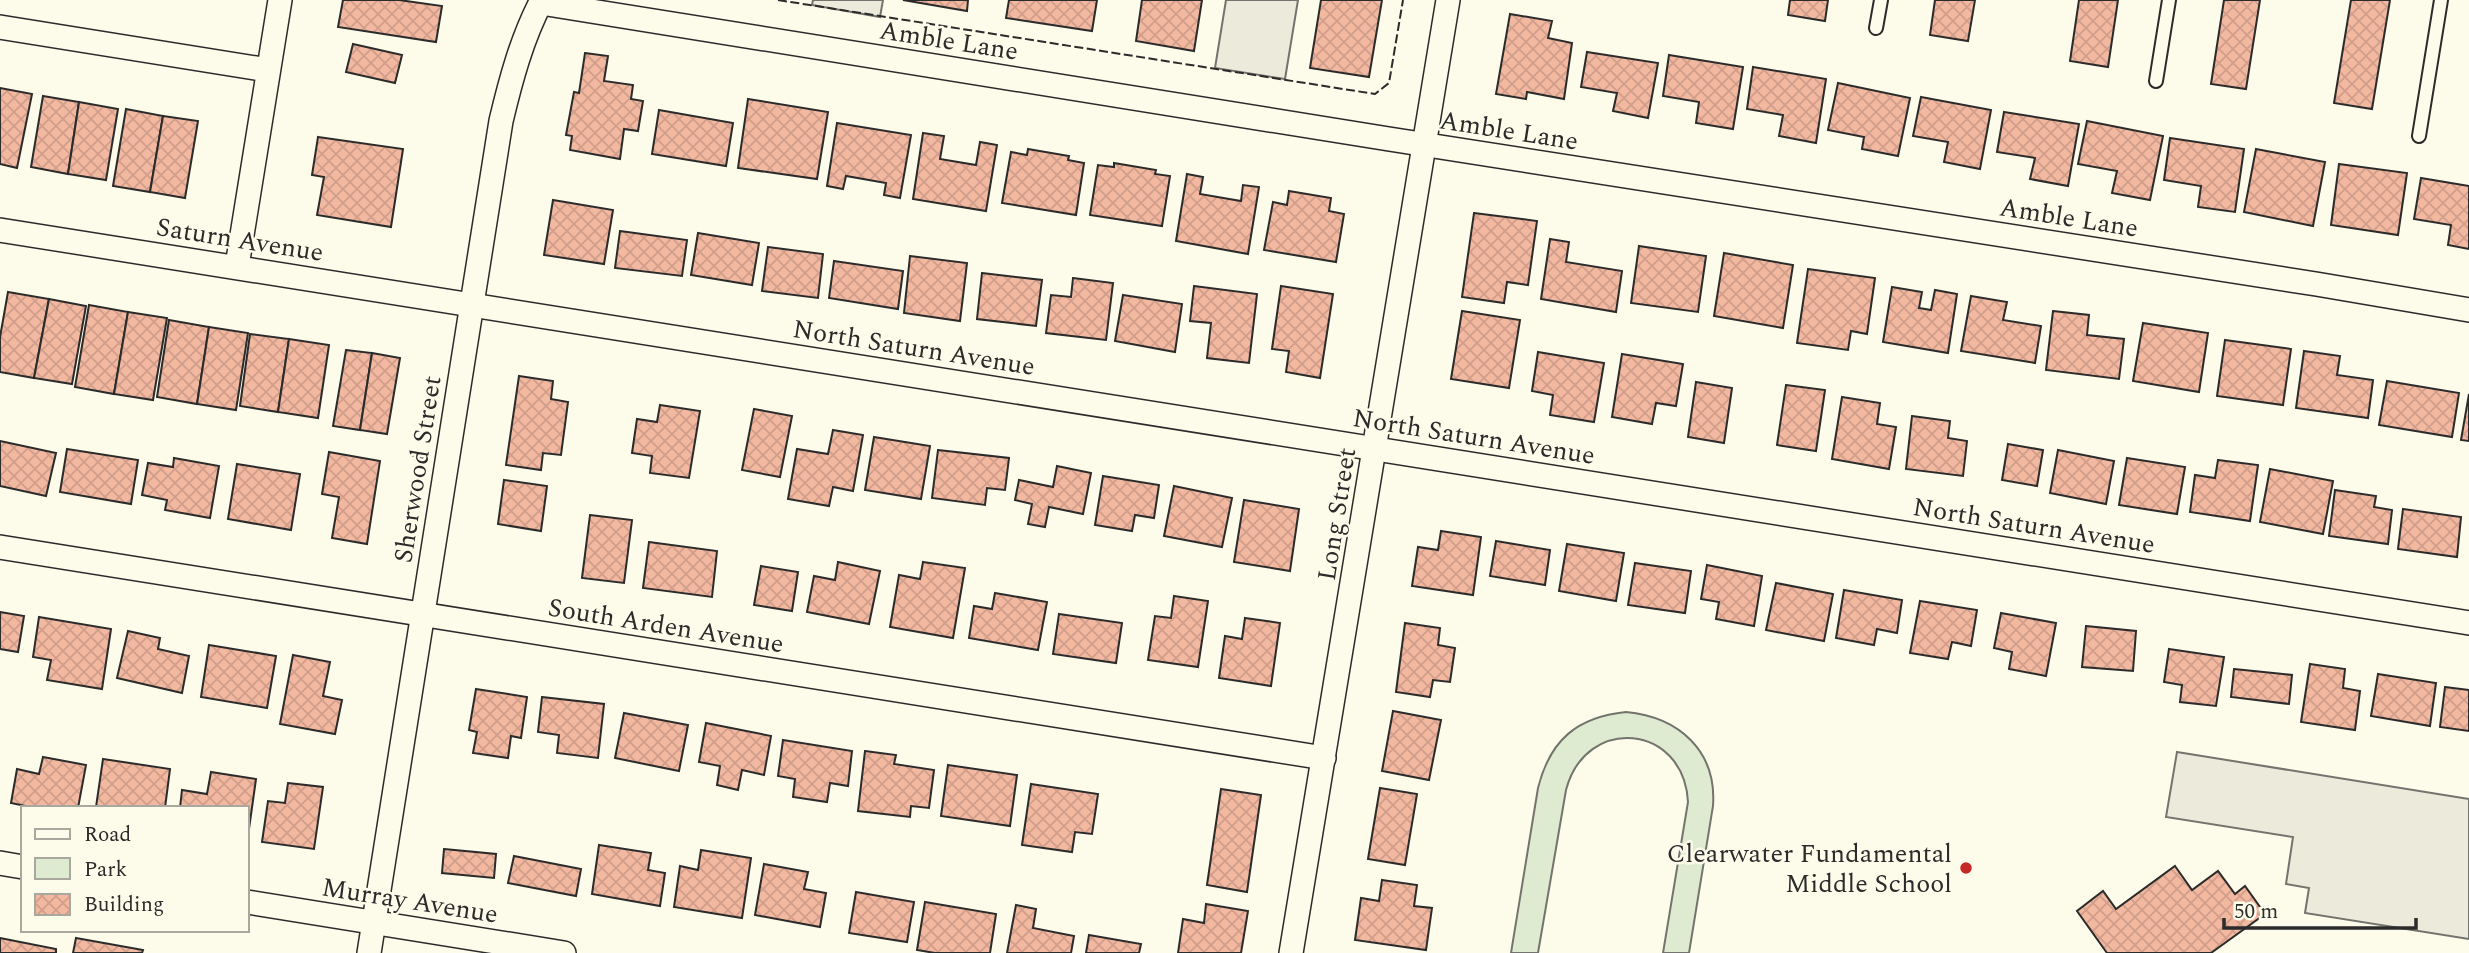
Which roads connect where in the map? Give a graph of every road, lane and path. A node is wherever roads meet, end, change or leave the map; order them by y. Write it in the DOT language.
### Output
graph roads {
  1 [pos="280,0"];
  2 [pos="1448,0"];
  3 [pos="1881,0"];
  4 [pos="2169,0"];
  5 [pos="2441,0"];
  6 [pos="541,1"];
  7 [pos="0,27"];
  8 [pos="1877,28"];
  9 [pos="268,70"];
  10 [pos="2156,81"];
  11 [pos="2419,135"];
  12 [pos="1425,145"];
  13 [pos="0,230"];
  14 [pos="237,266"];
  15 [pos="471,306"];
  16 [pos="2469,310"];
  17 [pos="1375,448"];
  18 [pos="0,547"];
  19 [pos="423,615"];
  20 [pos="2469,623"];
  21 [pos="1324,758"];
  22 [pos="0,863"];
  23 [pos="21,867"];
  24 [pos="248,902"];
  25 [pos="374,922"];
  26 [pos="369,953"];
  27 [pos="564,953"];
  28 [pos="1291,953"];
  1 -- 9 [label="street"];
  2 -- 12 [label="street, Long Street"];
  3 -- 8 [label="lane"];
  4 -- 10 [label="lane"];
  5 -- 11 [label="lane"];
  6 -- 12 [label="street, Amble Lane"];
  6 -- 15 [label="street, Sherwood Street"];
  7 -- 9 [label="street"];
  9 -- 14 [label="street"];
  12 -- 16 [label="street, Amble Lane"];
  12 -- 17 [label="street, Long Street"];
  13 -- 14 [label="street, Saturn Avenue"];
  14 -- 15 [label="street, Saturn Avenue"];
  15 -- 17 [label="street, North Saturn Avenue"];
  15 -- 19 [label="street, Sherwood Street"];
  17 -- 20 [label="street, North Saturn Avenue"];
  17 -- 21 [label="street, Long Street"];
  18 -- 19 [label="street, South Arden Avenue"];
  19 -- 21 [label="street, South Arden Avenue"];
  19 -- 25 [label="street, Sherwood Street"];
  21 -- 28 [label="street, Long Street"];
  22 -- 23 [label="street"];
  24 -- 25 [label="street, Murray Avenue"];
  25 -- 26 [label="street, Sherwood Street"];
  25 -- 27 [label="street, Murray Avenue"];
}
